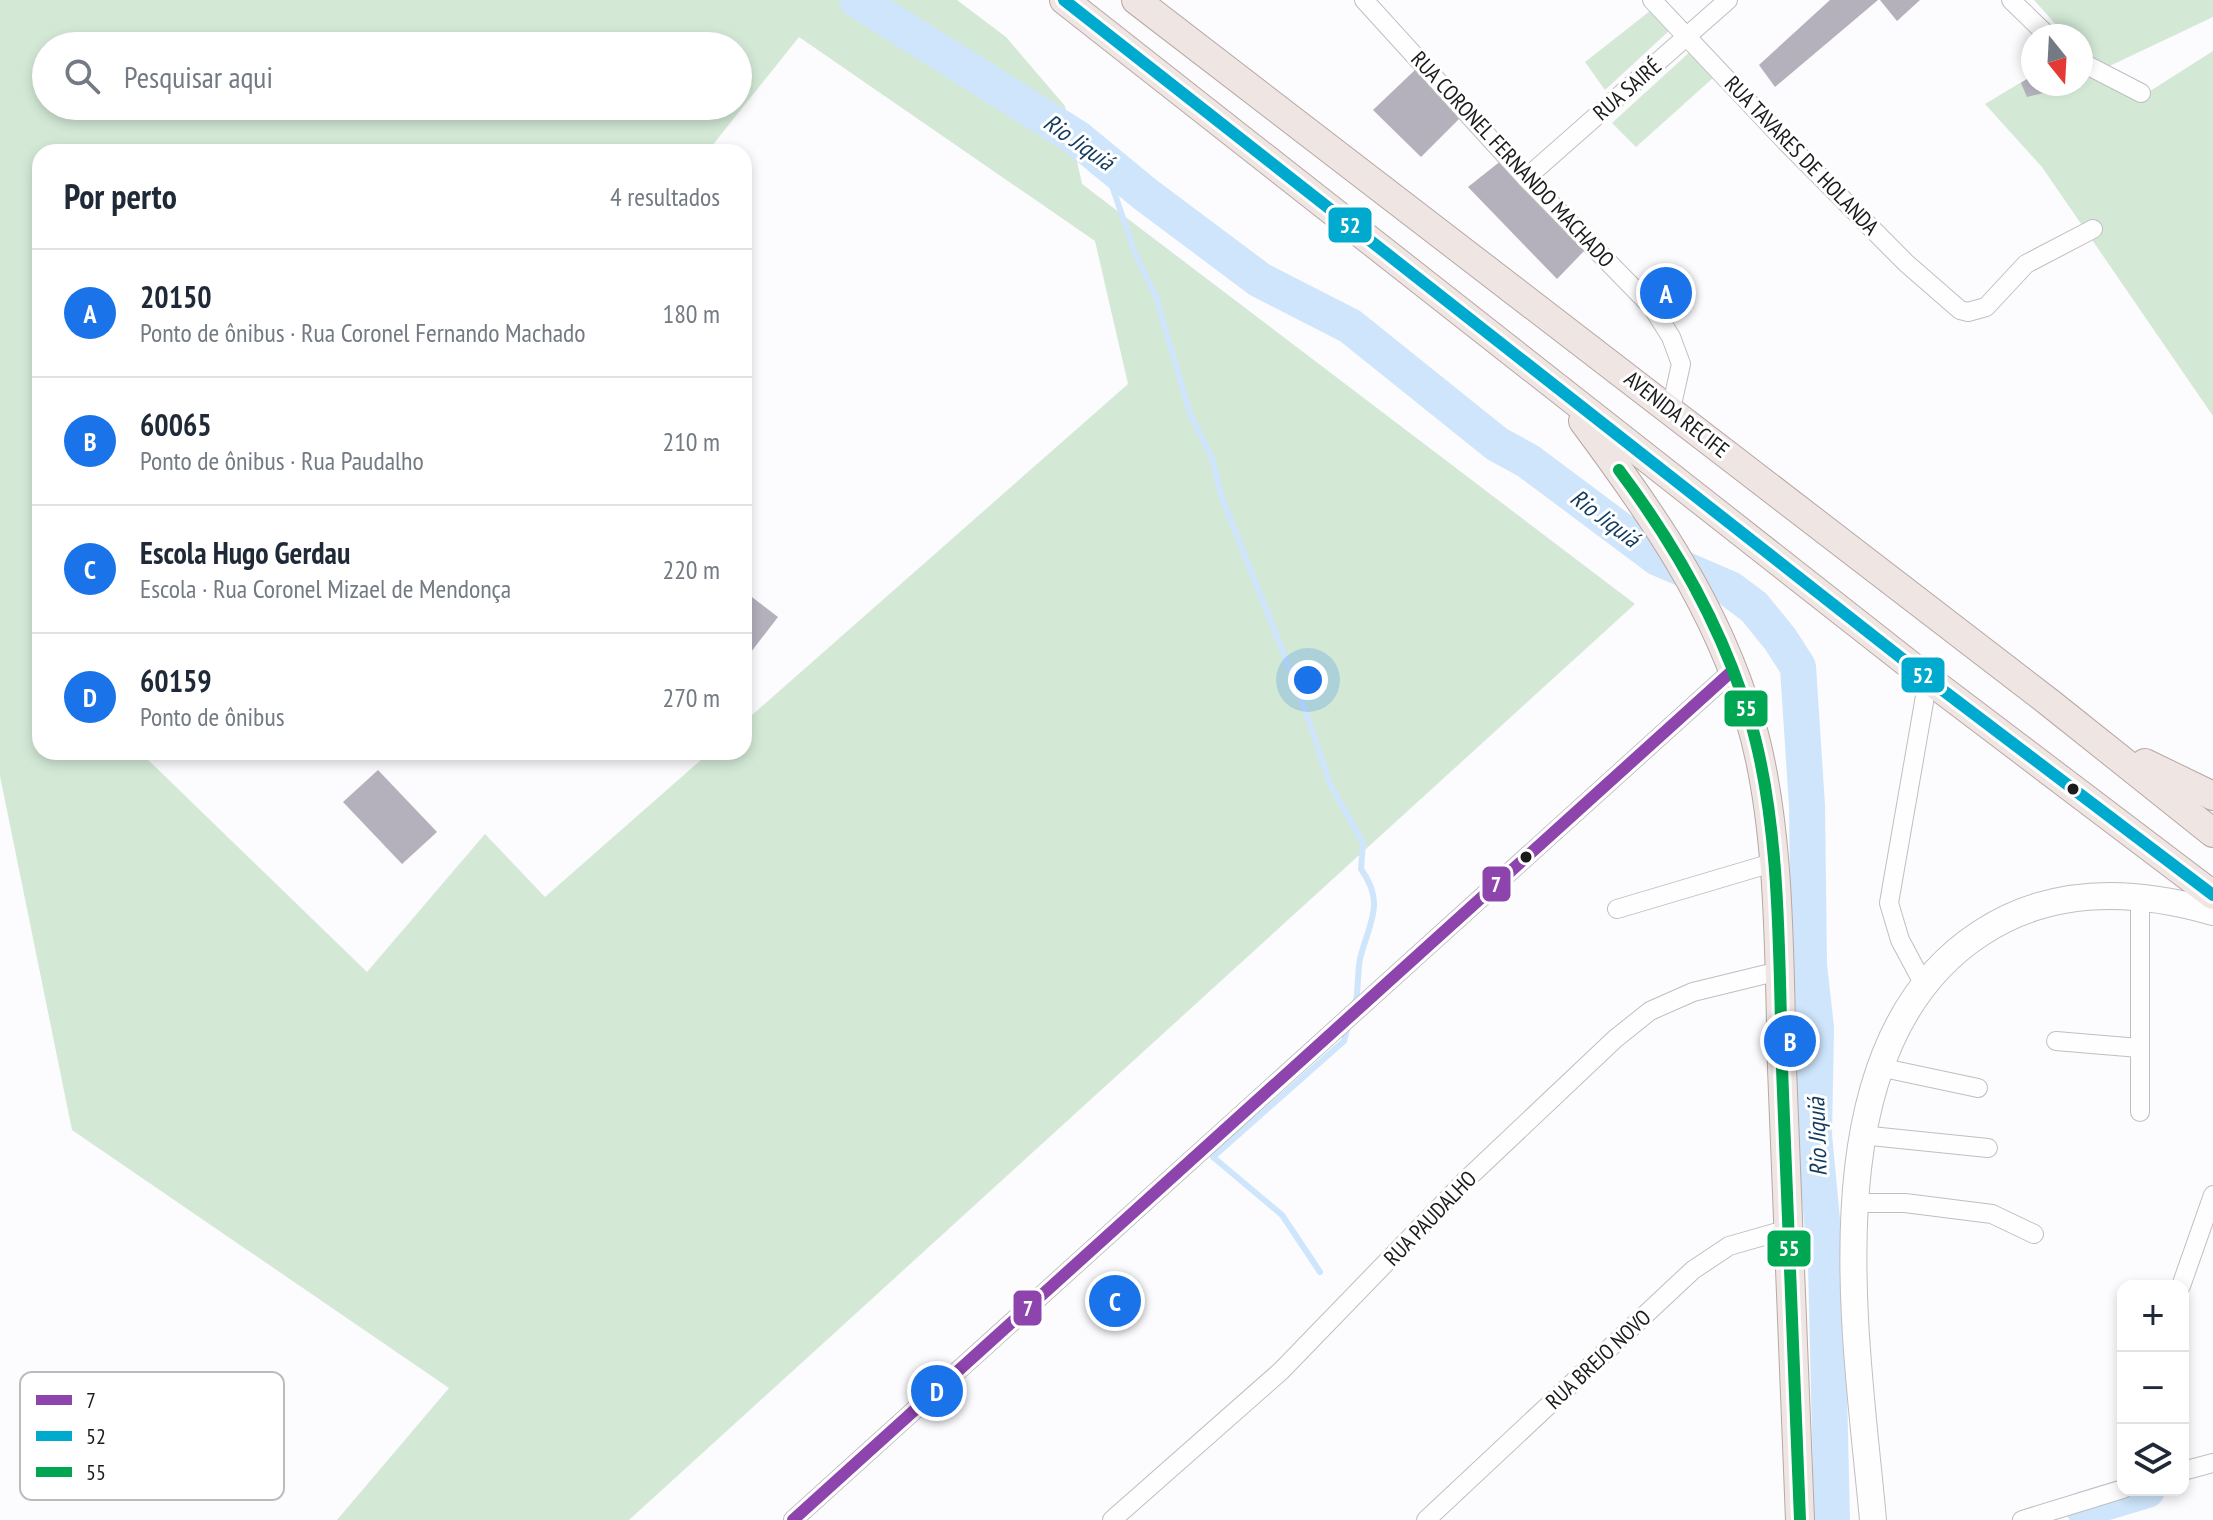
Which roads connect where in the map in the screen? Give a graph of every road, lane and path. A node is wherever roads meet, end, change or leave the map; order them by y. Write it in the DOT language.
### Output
graph roads {
  1 [pos="1064,0"];
  2 [pos="1136,0"];
  3 [pos="1364,0"];
  4 [pos="1652,0"];
  5 [pos="1728,0"];
  6 [pos="2011,0"];
  7 [pos="2036,24"];
  8 [pos="1686,37"];
  9 [pos="2093,68"];
  10 [pos="2141,93"];
  11 [pos="1526,178"];
  12 [pos="2093,229"];
  13 [pos="1556,385"];
  14 [pos="1671,409"];
  15 [pos="1731,672"];
  16 [pos="1928,679"];
  17 [pos="2083,729"];
  18 [pos="2213,796"];
  19 [pos="2213,833"];
  20 [pos="1772,863"];
  21 [pos="2213,895"];
  22 [pos="2140,897"];
  23 [pos="1617,909"];
  24 [pos="2213,912"];
  25 [pos="1779,971"];
  26 [pos="1923,983"];
  27 [pos="2056,1041"];
  28 [pos="2139,1048"];
  29 [pos="1879,1067"];
  30 [pos="1978,1088"];
  31 [pos="2140,1112"];
  32 [pos="1861,1135"];
  33 [pos="1988,1148"];
  34 [pos="2213,1195"];
  35 [pos="1855,1203"];
  36 [pos="1788,1229"];
  37 [pos="2034,1234"];
  38 [pos="2183,1280"];
  39 [pos="2213,1463"];
  40 [pos="2189,1469"];
  41 [pos="2117,1491"];
  42 [pos="793,1520"];
  43 [pos="1112,1520"];
  44 [pos="1426,1520"];
  45 [pos="1800,1520"];
  46 [pos="1873,1520"];
  47 [pos="2022,1520"];
  1 -- 13 [label="main road"];
  2 -- 14 [label="main road, AVENIDA RECIFE"];
  3 -- 11 [label="street, RUA CORONEL FERNANDO MACHADO"];
  4 -- 8 [label="street, RUA TAVARES DE HOLANDA"];
  5 -- 8 [label="street, RUA SAIRÉ"];
  6 -- 7 [label="street"];
  8 -- 11 [label="street, RUA SAIRÉ"];
  8 -- 12 [label="street, RUA TAVARES DE HOLANDA"];
  9 -- 10 [label="street"];
  11 -- 14 [label="street, RUA CORONEL FERNANDO MACHADO"];
  13 -- 15 [label="main road"];
  13 -- 16 [label="main road"];
  14 -- 17 [label="main road, AVENIDA RECIFE"];
  15 -- 20 [label="main road"];
  15 -- 42 [label="street"];
  16 -- 21 [label="main road"];
  16 -- 26 [label="street"];
  17 -- 18 [label="main road"];
  17 -- 19 [label="main road, AVENIDA RECIFE"];
  20 -- 23 [label="street"];
  20 -- 25 [label="main road"];
  22 -- 24 [label="street"];
  22 -- 26 [label="street"];
  22 -- 28 [label="street"];
  25 -- 36 [label="main road"];
  25 -- 43 [label="street, RUA PAUDALHO"];
  26 -- 29 [label="street"];
  27 -- 28 [label="street"];
  28 -- 31 [label="street"];
  29 -- 30 [label="street"];
  29 -- 32 [label="street"];
  32 -- 33 [label="street"];
  32 -- 35 [label="street"];
  34 -- 38 [label="street"];
  35 -- 37 [label="street"];
  35 -- 46 [label="street"];
  36 -- 44 [label="street, RUA BREJO NOVO"];
  36 -- 45 [label="main road"];
  39 -- 40 [label="street"];
  41 -- 47 [label="street"];
}
